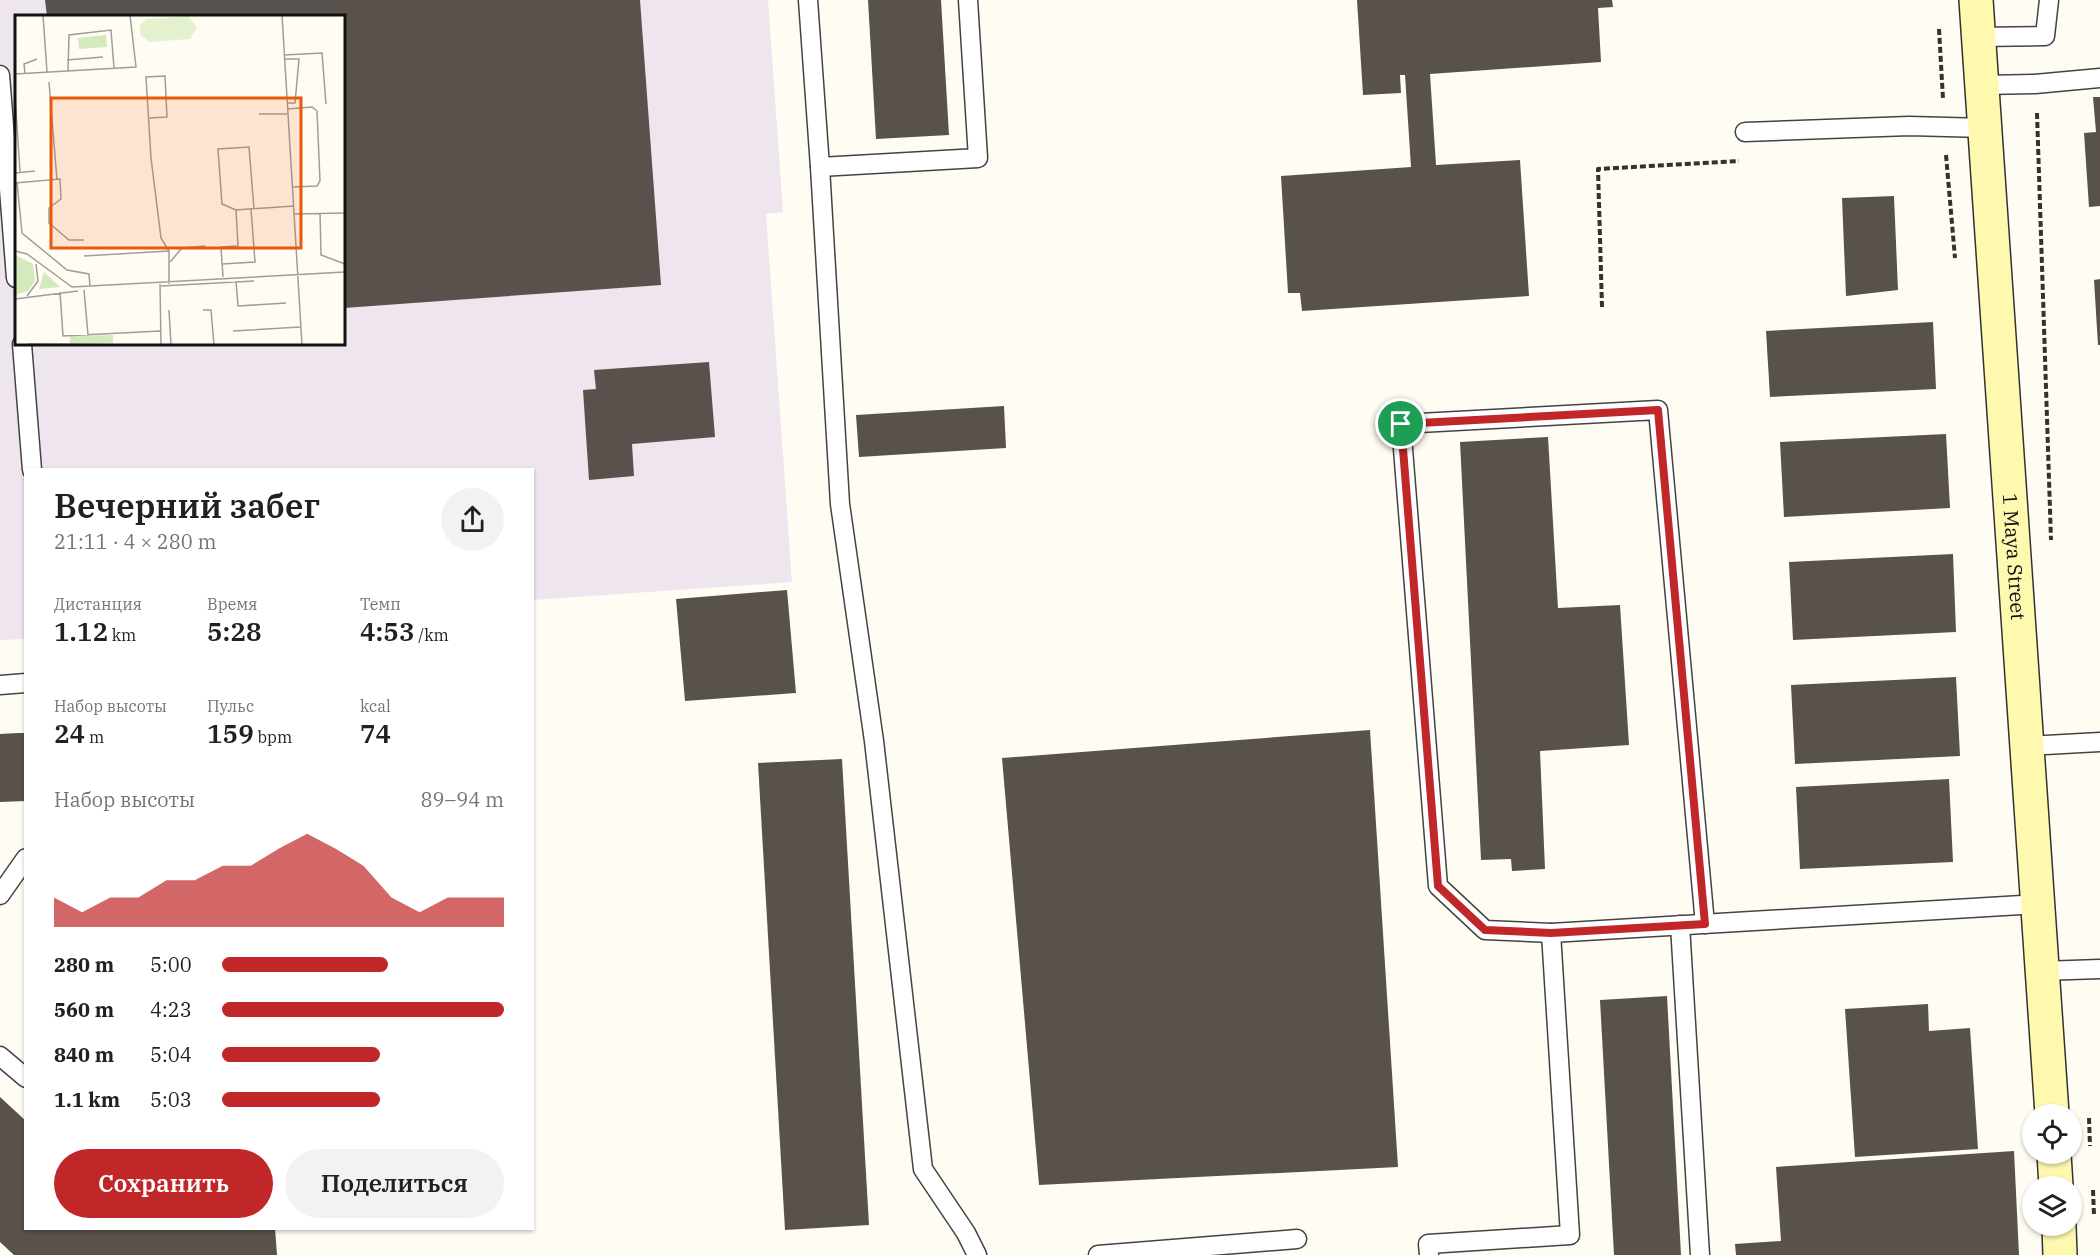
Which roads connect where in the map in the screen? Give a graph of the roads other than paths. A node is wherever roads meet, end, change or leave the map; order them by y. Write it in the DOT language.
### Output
graph roads {
  1 [pos="808,0"];
  2 [pos="968,0"];
  3 [pos="1976,0"];
  4 [pos="2049,0"];
  5 [pos="1978,37"];
  6 [pos="0,75"];
  7 [pos="2100,78"];
  8 [pos="1982,85"];
  9 [pos="1985,128"];
  10 [pos="1744,132"];
  11 [pos="820,166"];
  12 [pos="15,265"];
  13 [pos="22,345"];
  14 [pos="32,468"];
  15 [pos="24,683"];
  16 [pos="0,685"];
  17 [pos="2100,742"];
  18 [pos="2027,746"];
  19 [pos="24,861"];
  20 [pos="0,895"];
  21 [pos="2038,904"];
  22 [pos="1705,924"];
  23 [pos="1680,925"];
  24 [pos="1551,933"];
  25 [pos="2100,969"];
  26 [pos="2042,971"];
  27 [pos="0,1056"];
  28 [pos="24,1076"];
  29 [pos="2051,1104"];
  30 [pos="2059,1236"];
  31 [pos="1297,1239"];
  32 [pos="977,1255"];
  33 [pos="1098,1255"];
  34 [pos="1429,1255"];
  35 [pos="1700,1255"];
  36 [pos="2060,1255"];
  1 -- 11 [label="lane"];
  2 -- 11 [label="lane"];
  3 -- 5 [label="street, 1 Maya Street"];
  4 -- 5 [label="lane"];
  5 -- 8 [label="street, 1 Maya Street"];
  6 -- 12 [label="lane"];
  7 -- 8 [label="lane"];
  8 -- 9 [label="street, 1 Maya Street"];
  9 -- 10 [label="lane"];
  9 -- 18 [label="street, 1 Maya Street"];
  11 -- 32 [label="lane"];
  13 -- 14 [label="lane"];
  15 -- 16 [label="lane"];
  17 -- 18 [label="lane"];
  18 -- 21 [label="street, 1 Maya Street"];
  19 -- 20 [label="lane"];
  21 -- 22 [label="lane"];
  21 -- 26 [label="street, 1 Maya Street"];
  22 -- 23 [label="lane"];
  22 -- 24 [label="lane"];
  23 -- 24 [label="lane"];
  23 -- 35 [label="lane"];
  24 -- 34 [label="lane"];
  25 -- 26 [label="lane"];
  26 -- 29 [label="street, 1 Maya Street"];
  27 -- 28 [label="lane"];
  30 -- 36 [label="street"];
  31 -- 33 [label="lane"];
}
